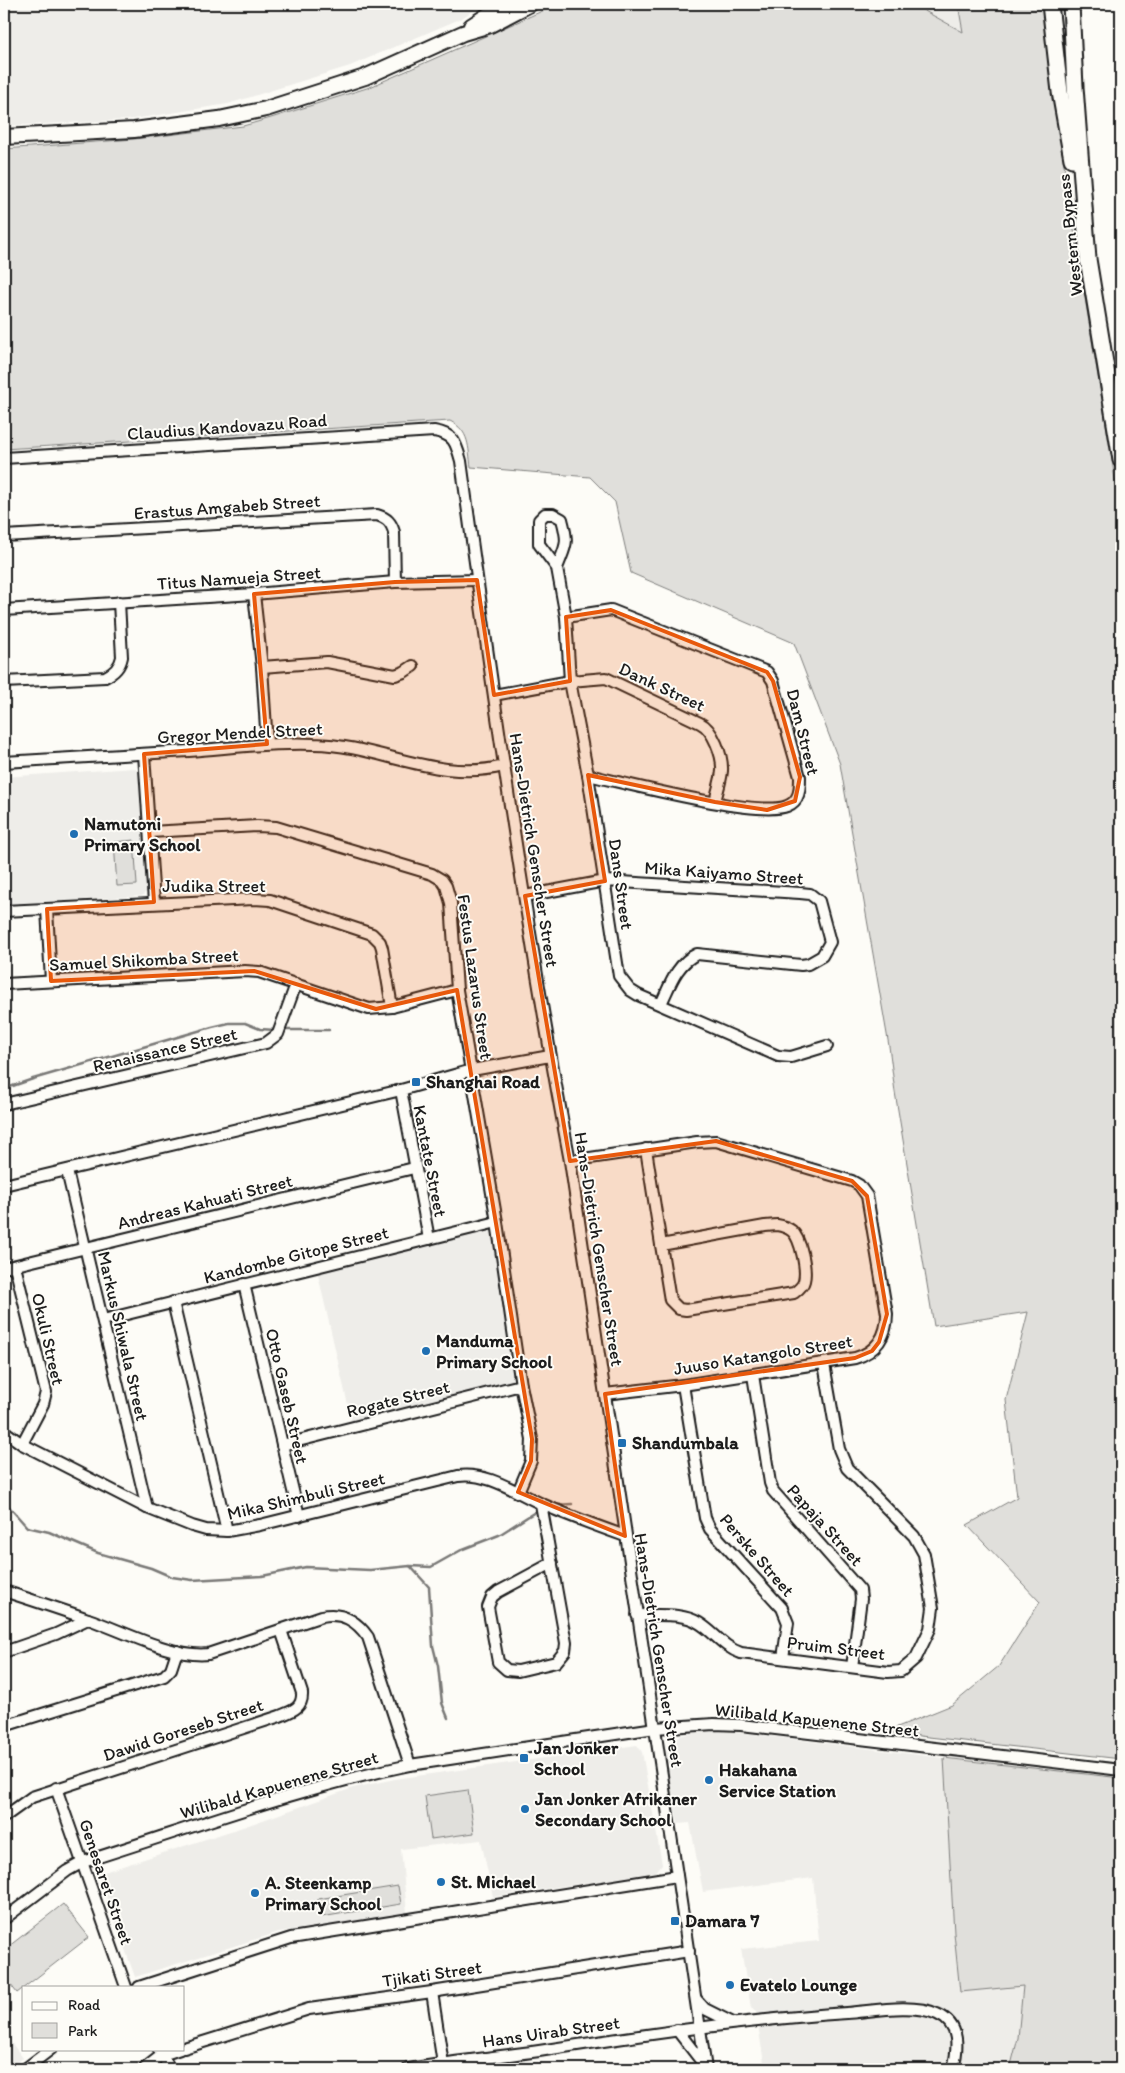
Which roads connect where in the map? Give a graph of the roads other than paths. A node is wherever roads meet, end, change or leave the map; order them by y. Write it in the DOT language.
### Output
graph roads {
  1 [pos="505,4"];
  2 [pos="530,4"];
  3 [pos="1050,4"];
  4 [pos="1071,4"];
  5 [pos="463,34"];
  6 [pos="4,137"];
  7 [pos="1088,259"];
  8 [pos="451,437"];
  9 [pos="4,458"];
  10 [pos="1121,460"];
  11 [pos="4,536"];
  12 [pos="557,568"];
  13 [pos="477,580"];
  14 [pos="395,582"];
  15 [pos="254,594"];
  16 [pos="119,602"];
  17 [pos="4,610"];
  18 [pos="566,617"];
  19 [pos="413,666"];
  20 [pos="262,667"];
  21 [pos="570,681"];
  22 [pos="4,682"];
  23 [pos="494,695"];
  24 [pos="267,744"];
  25 [pos="144,754"];
  26 [pos="4,762"];
  27 [pos="504,766"];
  28 [pos="588,776"];
  29 [pos="715,802"];
  30 [pos="150,832"];
  31 [pos="605,881"];
  32 [pos="525,896"];
  33 [pos="154,902"];
  34 [pos="47,909"];
  35 [pos="4,911"];
  36 [pos="51,981"];
  37 [pos="4,984"];
  38 [pos="296,984"];
  39 [pos="457,990"];
  40 [pos="661,1004"];
  41 [pos="392,1007"];
  42 [pos="827,1046"];
  43 [pos="550,1056"];
  44 [pos="472,1070"];
  45 [pos="401,1090"];
  46 [pos="4,1104"];
  47 [pos="646,1149"];
  48 [pos="570,1161"];
  49 [pos="414,1168"];
  50 [pos="67,1171"];
  51 [pos="4,1185"];
  52 [pos="497,1222"];
  53 [pos="428,1239"];
  54 [pos="661,1245"];
  55 [pos="85,1247"];
  56 [pos="14,1266"];
  57 [pos="4,1268"];
  58 [pos="244,1284"];
  59 [pos="173,1302"];
  60 [pos="103,1320"];
  61 [pos="824,1364"];
  62 [pos="753,1375"];
  63 [pos="521,1385"];
  64 [pos="683,1385"];
  65 [pos="605,1394"];
  66 [pos="4,1431"];
  67 [pos="22,1444"];
  68 [pos="282,1445"];
  69 [pos="518,1492"];
  70 [pos="541,1504"];
  71 [pos="146,1508"];
  72 [pos="300,1516"];
  73 [pos="227,1532"];
  74 [pos="625,1536"];
  75 [pos="552,1562"];
  76 [pos="4,1591"];
  77 [pos="637,1615"];
  78 [pos="88,1619"];
  79 [pos="281,1630"];
  80 [pos="177,1651"];
  81 [pos="4,1652"];
  82 [pos="783,1658"];
  83 [pos="852,1667"];
  84 [pos="4,1726"];
  85 [pos="655,1728"];
  86 [pos="410,1765"];
  87 [pos="1121,1770"];
  88 [pos="56,1788"];
  89 [pos="4,1817"];
  90 [pos="83,1862"];
  91 [pos="677,1876"];
  92 [pos="4,1920"];
  93 [pos="689,1951"];
  94 [pos="126,1986"];
  95 [pos="142,1986"];
  96 [pos="432,1992"];
  97 [pos="695,1998"];
  98 [pos="734,2024"];
  99 [pos="699,2027"];
  100 [pos="677,2030"];
  101 [pos="185,2048"];
  102 [pos="50,2050"];
  103 [pos="175,2050"];
  104 [pos="160,2052"];
  105 [pos="443,2064"];
  106 [pos="706,2068"];
  107 [pos="25,2069"];
  108 [pos="144,2069"];
  109 [pos="170,2069"];
  110 [pos="408,2069"];
  111 [pos="953,2069"];
  1 -- 5 [label="main road"];
  2 -- 5 [label="main road"];
  3 -- 7 [label="highway"];
  4 -- 7 [label="highway, Western Bypass"];
  5 -- 6 [label="main road"];
  7 -- 10 [label="highway, Western Bypass"];
  8 -- 9 [label="street, Claudius Kandovazu Road"];
  8 -- 13 [label="street, Hans-Dietrich Genscher Street"];
  11 -- 14 [label="street, Erastus Amgabeb Street"];
  12 -- 12 [label="street, Dans Street"];
  12 -- 18 [label="street, Dans Street"];
  13 -- 14 [label="street, Titus Namueja Street"];
  13 -- 23 [label="street, Hans-Dietrich Genscher Street"];
  14 -- 15 [label="street, Titus Namueja Street"];
  15 -- 16 [label="street, Titus Namueja Street"];
  15 -- 20 [label="street"];
  16 -- 17 [label="street, Titus Namueja Street"];
  16 -- 22 [label="street"];
  18 -- 21 [label="street, Dans Street"];
  18 -- 29 [label="street, Dam Street"];
  19 -- 20 [label="street"];
  20 -- 24 [label="street"];
  21 -- 23 [label="street, Dank Street"];
  21 -- 28 [label="street, Dans Street"];
  21 -- 29 [label="street, Dank Street"];
  23 -- 27 [label="street, Hans-Dietrich Genscher Street"];
  24 -- 25 [label="street, Gregor Mendel Street"];
  24 -- 27 [label="street, Gregor Mendel Street"];
  25 -- 26 [label="street, Gregor Mendel Street"];
  25 -- 30 [label="street"];
  27 -- 32 [label="street, Hans-Dietrich Genscher Street"];
  28 -- 29 [label="street, Dam Street"];
  28 -- 31 [label="street, Dans Street"];
  30 -- 33 [label="street"];
  30 -- 39 [label="street, Festus Lazarus Street"];
  31 -- 32 [label="street, Mika Kaiyamo Street"];
  31 -- 40 [label="street, Dans Street"];
  31 -- 40 [label="street, Mika Kaiyamo Street"];
  32 -- 43 [label="street, Hans-Dietrich Genscher Street"];
  33 -- 34 [label="street, Judika Street"];
  33 -- 41 [label="street, Judika Street"];
  34 -- 35 [label="street, Judika Street"];
  34 -- 36 [label="street"];
  36 -- 37 [label="street, Samuel Shikomba Street"];
  36 -- 38 [label="street, Samuel Shikomba Street"];
  38 -- 41 [label="street, Samuel Shikomba Street"];
  38 -- 46 [label="street, Renaissance Street"];
  39 -- 41 [label="street, Samuel Shikomba Street"];
  39 -- 44 [label="street, Festus Lazarus Street"];
  40 -- 42 [label="street, Dans Street"];
  43 -- 44 [label="street"];
  43 -- 48 [label="street, Hans-Dietrich Genscher Street"];
  44 -- 45 [label="street"];
  44 -- 52 [label="street, Festus Lazarus Street"];
  45 -- 49 [label="street, Kantate Street"];
  45 -- 50 [label="street"];
  47 -- 48 [label="street, Juuso Katangolo Street"];
  47 -- 54 [label="street"];
  47 -- 61 [label="street, Juuso Katangolo Street"];
  48 -- 65 [label="street, Hans-Dietrich Genscher Street"];
  49 -- 53 [label="street, Kantate Street"];
  49 -- 55 [label="street, Andreas Kahuati Street"];
  50 -- 51 [label="street"];
  50 -- 55 [label="street, Markus Shiwala Street"];
  52 -- 53 [label="street, Kandombe Gitope Street"];
  52 -- 63 [label="street, Festus Lazarus Street"];
  53 -- 58 [label="street, Kandombe Gitope Street"];
  54 -- 54 [label="street"];
  55 -- 56 [label="street, Andreas Kahuati Street"];
  55 -- 60 [label="street, Markus Shiwala Street"];
  56 -- 57 [label="street, Andreas Kahuati Street"];
  56 -- 67 [label="street, Okuli Street"];
  58 -- 59 [label="street, Kandombe Gitope Street"];
  58 -- 68 [label="street, Otto Gaseb Street"];
  59 -- 60 [label="street, Kandombe Gitope Street"];
  59 -- 73 [label="street"];
  60 -- 71 [label="street, Markus Shiwala Street"];
  61 -- 62 [label="street, Juuso Katangolo Street"];
  61 -- 83 [label="street, Pruim Street"];
  62 -- 64 [label="street, Juuso Katangolo Street"];
  62 -- 83 [label="street, Papaja Street"];
  63 -- 68 [label="street, Rogate Street"];
  63 -- 69 [label="street, Festus Lazarus Street"];
  64 -- 65 [label="street, Juuso Katangolo Street"];
  64 -- 82 [label="street, Perske Street"];
  65 -- 74 [label="street, Hans-Dietrich Genscher Street"];
  66 -- 67 [label="street, Mika Shimbuli Street"];
  67 -- 71 [label="street, Mika Shimbuli Street"];
  68 -- 72 [label="street, Otto Gaseb Street"];
  69 -- 70 [label="street, Mika Shimbuli Street"];
  69 -- 72 [label="street, Mika Shimbuli Street"];
  70 -- 74 [label="street, Mika Shimbuli Street"];
  70 -- 75 [label="street"];
  71 -- 73 [label="street, Mika Shimbuli Street"];
  72 -- 73 [label="street, Mika Shimbuli Street"];
  74 -- 77 [label="street, Hans-Dietrich Genscher Street"];
  75 -- 75 [label="street"];
  76 -- 78 [label="street"];
  77 -- 82 [label="street, Pruim Street"];
  77 -- 85 [label="street, Hans-Dietrich Genscher Street"];
  78 -- 80 [label="street"];
  78 -- 81 [label="street"];
  79 -- 80 [label="street"];
  79 -- 86 [label="street"];
  79 -- 88 [label="street, Dawid Goreseb Street"];
  80 -- 84 [label="street"];
  82 -- 83 [label="street, Pruim Street"];
  85 -- 86 [label="street, Wilibald Kapuenene Street"];
  85 -- 87 [label="street, Wilibald Kapuenene Street"];
  85 -- 91 [label="street, Hans-Dietrich Genscher Street"];
  86 -- 90 [label="street, Wilibald Kapuenene Street"];
  88 -- 89 [label="street, Dawid Goreseb Street"];
  88 -- 90 [label="street, Genesaret Street"];
  90 -- 92 [label="street, Wilibald Kapuenene Street"];
  90 -- 94 [label="street, Genesaret Street"];
  91 -- 93 [label="street, Hans-Dietrich Genscher Street"];
  91 -- 95 [label="street"];
  93 -- 96 [label="street, Tjikati Street"];
  93 -- 97 [label="street, Hans-Dietrich Genscher Street"];
  96 -- 101 [label="street, Tjikati Street"];
  96 -- 105 [label="street"];
  97 -- 98 [label="street"];
  97 -- 99 [label="street, Hans-Dietrich Genscher Street"];
  98 -- 99 [label="street, Hans Uirab Street"];
  98 -- 111 [label="street, Hans Uirab Street"];
  99 -- 100 [label="street, Hans Uirab Street"];
  99 -- 106 [label="street, Hans-Dietrich Genscher Street"];
  100 -- 105 [label="street, Hans Uirab Street"];
  100 -- 106 [label="street"];
  102 -- 107 [label="street"];
  103 -- 104 [label="street, Tjikati Street"];
  104 -- 108 [label="street, Tjikati Street"];
  104 -- 109 [label="street"];
  105 -- 110 [label="street, Hans Uirab Street"];
}
